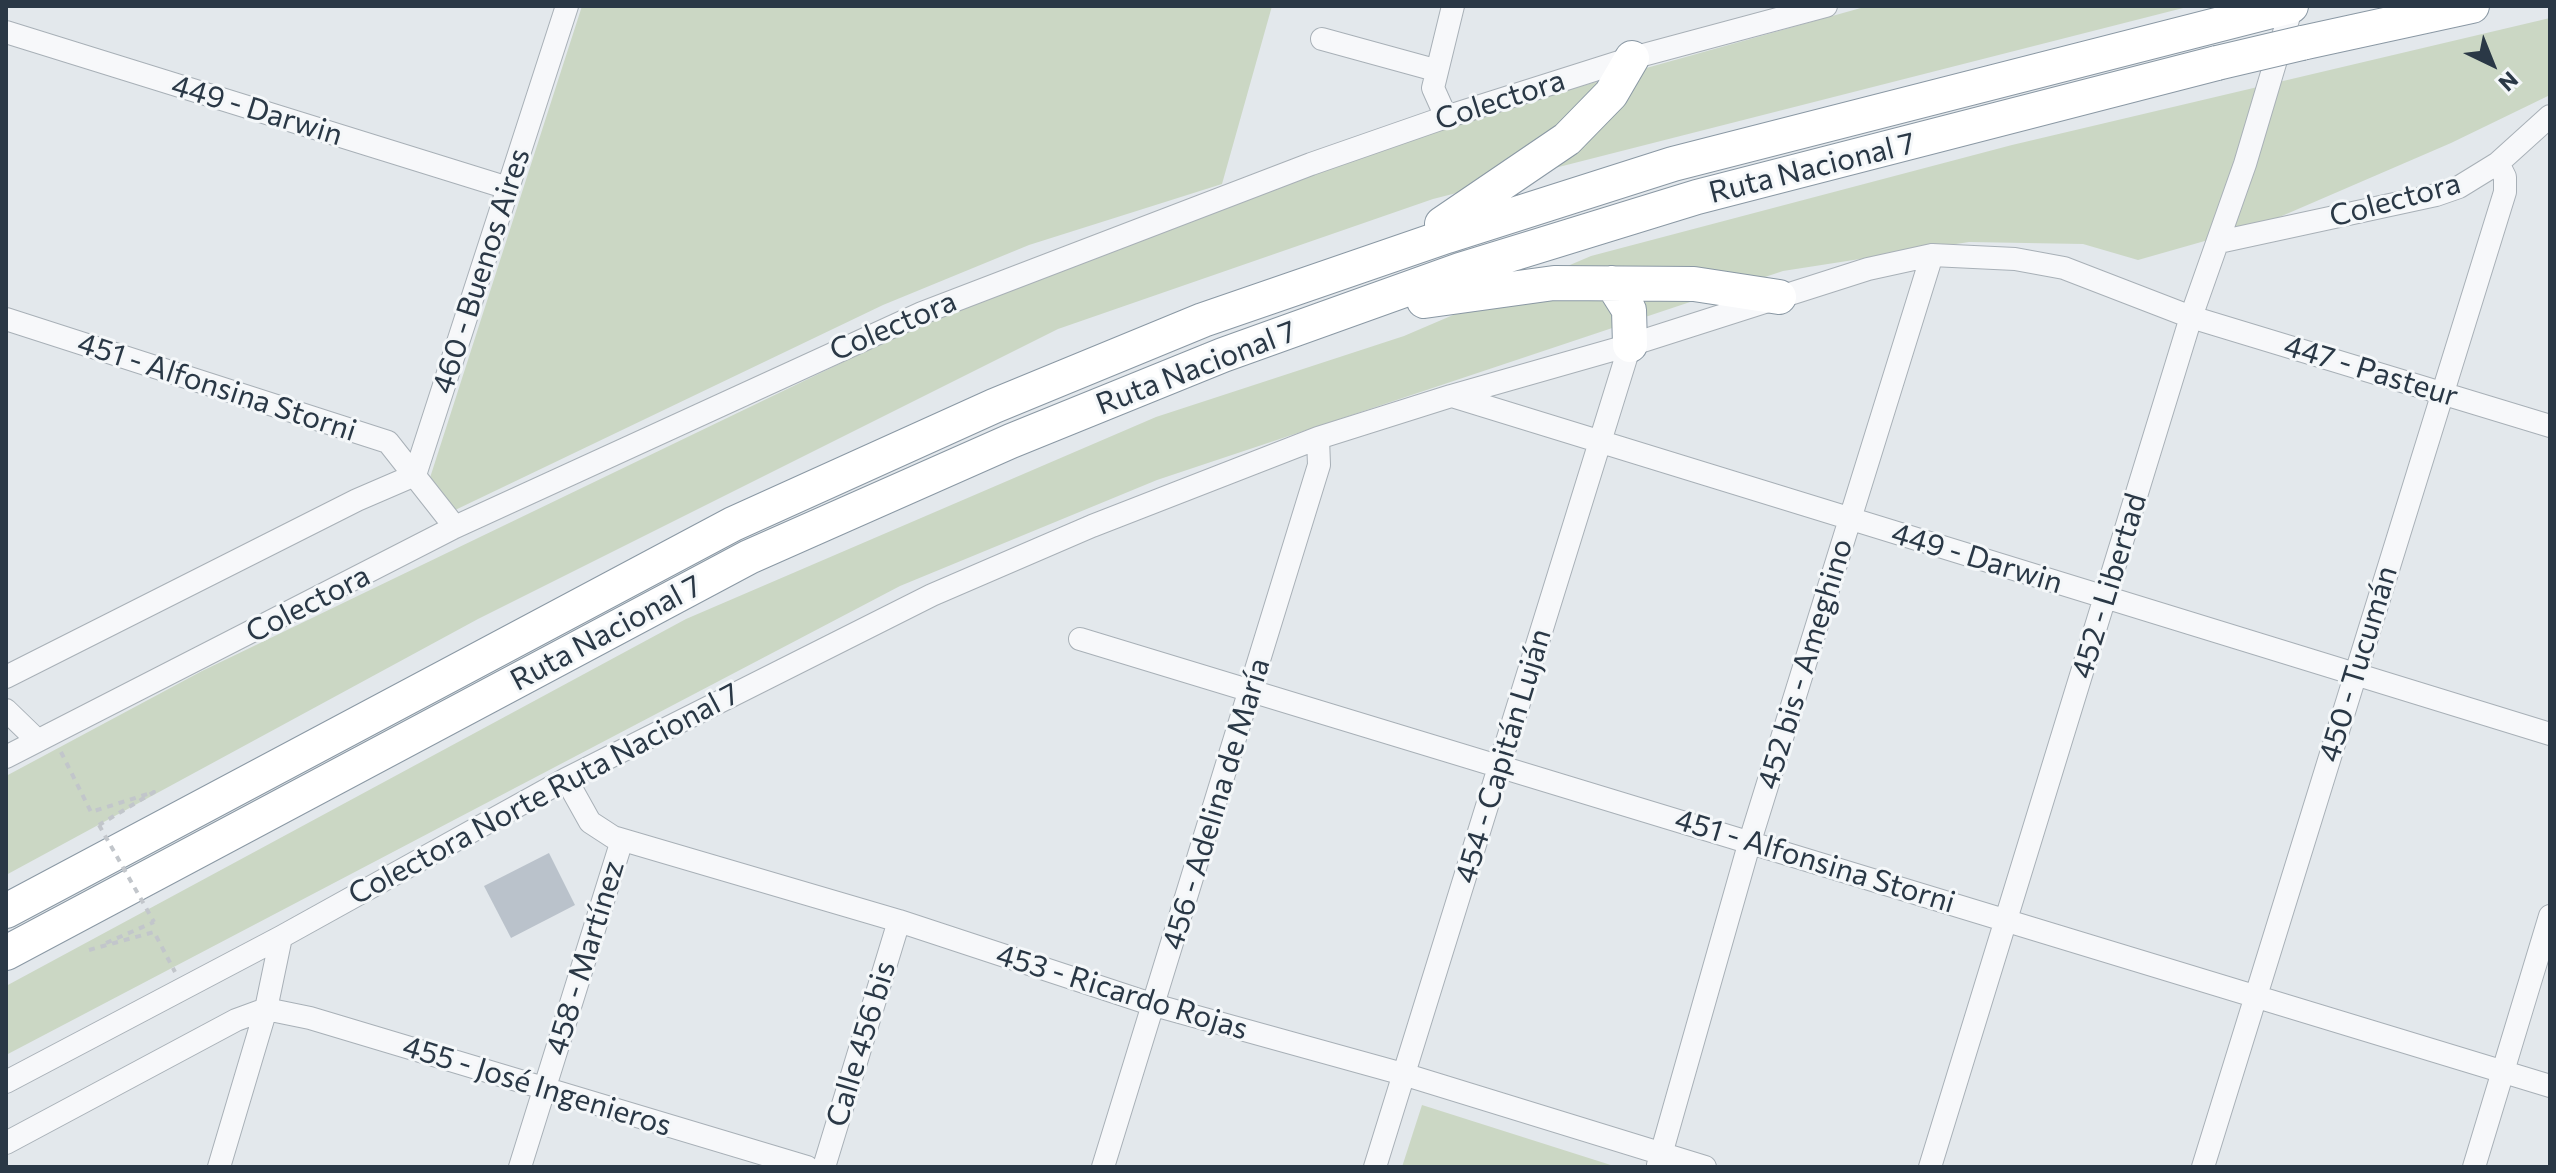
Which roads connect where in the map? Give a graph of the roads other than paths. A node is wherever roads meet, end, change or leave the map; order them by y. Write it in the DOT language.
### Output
graph roads {
  1 [pos="567,6"];
  2 [pos="1453,6"];
  3 [pos="1826,6"];
  4 [pos="2291,6"];
  5 [pos="2472,6"];
  6 [pos="6,32"];
  7 [pos="1322,39"];
  8 [pos="1632,58"];
  9 [pos="1435,70"];
  10 [pos="2550,116"];
  11 [pos="1446,117"];
  12 [pos="2498,163"];
  13 [pos="508,188"];
  14 [pos="2219,242"];
  15 [pos="1932,255"];
  16 [pos="1383,258"];
  17 [pos="1612,283"];
  18 [pos="1779,297"];
  19 [pos="2191,317"];
  20 [pos="6,319"];
  21 [pos="1306,325"];
  22 [pos="1630,345"];
  23 [pos="2441,393"];
  24 [pos="1451,396"];
  25 [pos="2550,426"];
  26 [pos="1318,438"];
  27 [pos="1600,439"];
  28 [pos="415,475"];
  29 [pos="1850,519"];
  30 [pos="455,527"];
  31 [pos="2105,597"];
  32 [pos="1080,639"];
  33 [pos="2355,673"];
  34 [pos="6,677"];
  35 [pos="1252,690"];
  36 [pos="6,710"];
  37 [pos="2550,734"];
  38 [pos="37,740"];
  39 [pos="6,757"];
  40 [pos="1501,767"];
  41 [pos="566,779"];
  42 [pos="622,840"];
  43 [pos="1750,841"];
  44 [pos="6,911"];
  45 [pos="2550,916"];
  46 [pos="2006,919"];
  47 [pos="899,921"];
  48 [pos="281,937"];
  49 [pos="6,953"];
  50 [pos="2256,996"];
  51 [pos="1154,1005"];
  52 [pos="266,1009"];
  53 [pos="2503,1071"];
  54 [pos="1403,1074"];
  55 [pos="6,1082"];
  56 [pos="2550,1086"];
  57 [pos="545,1088"];
  58 [pos="6,1143"];
  59 [pos="1659,1160"];
  60 [pos="219,1167"];
  61 [pos="520,1167"];
  62 [pos="807,1167"];
  63 [pos="824,1167"];
  64 [pos="1103,1167"];
  65 [pos="1375,1167"];
  66 [pos="1705,1167"];
  67 [pos="1930,1167"];
  68 [pos="2203,1167"];
  69 [pos="2474,1167"];
  1 -- 13 [label="street, 460 - Buenos Aires"];
  2 -- 9 [label="street"];
  3 -- 8 [label="street, Colectora"];
  4 -- 14 [label="street, 452 - Libertad"];
  4 -- 16 [label="highway, Ruta Nacional 7"];
  5 -- 21 [label="highway, Ruta Nacional 7, bridge"];
  6 -- 13 [label="street, 449 - Darwin"];
  7 -- 9 [label="street"];
  8 -- 11 [label="street, Colectora"];
  8 -- 16 [label="highway"];
  9 -- 11 [label="street"];
  10 -- 12 [label="street, Colectora"];
  11 -- 30 [label="street, Colectora"];
  12 -- 14 [label="street, Colectora"];
  12 -- 23 [label="street, 450 - Tucumán"];
  13 -- 28 [label="street, 460 - Buenos Aires"];
  14 -- 19 [label="street, 452 - Libertad"];
  15 -- 18 [label="street"];
  15 -- 19 [label="street"];
  15 -- 29 [label="street, 452 bis - Ameghino"];
  16 -- 44 [label="highway, Ruta Nacional 7"];
  17 -- 18 [label="highway"];
  17 -- 21 [label="highway"];
  17 -- 22 [label="highway"];
  18 -- 22 [label="street"];
  19 -- 23 [label="street, 447 - Pasteur"];
  19 -- 31 [label="street, 452 - Libertad"];
  20 -- 28 [label="street, 451 - Alfonsina Storni"];
  21 -- 49 [label="highway, Ruta Nacional 7"];
  22 -- 24 [label="street"];
  22 -- 27 [label="street, 454 - Capitán Luján"];
  23 -- 25 [label="street, 447 - Pasteur"];
  23 -- 33 [label="street, 450 - Tucumán"];
  24 -- 26 [label="street"];
  24 -- 27 [label="street, 449 - Darwin"];
  26 -- 35 [label="street, 456 - Adelina de María"];
  26 -- 41 [label="street, Colectora Norte Ruta Nacional 7"];
  27 -- 29 [label="street, 449 - Darwin"];
  27 -- 40 [label="street, 454 - Capitán Luján"];
  28 -- 30 [label="street"];
  28 -- 34 [label="street"];
  29 -- 31 [label="street, 449 - Darwin"];
  29 -- 43 [label="street, 452 bis - Ameghino"];
  30 -- 38 [label="street, Colectora"];
  31 -- 33 [label="street, 449 - Darwin"];
  31 -- 46 [label="street, 452 - Libertad"];
  32 -- 35 [label="street, 451 - Alfonsina Storni"];
  33 -- 37 [label="street, 449 - Darwin"];
  33 -- 50 [label="street, 450 - Tucumán"];
  35 -- 40 [label="street, 451 - Alfonsina Storni"];
  35 -- 51 [label="street, 456 - Adelina de María"];
  36 -- 38 [label="street"];
  38 -- 39 [label="street, Colectora"];
  40 -- 43 [label="street, 451 - Alfonsina Storni"];
  40 -- 54 [label="street, 454 - Capitán Luján"];
  41 -- 42 [label="street, 453 - Ricardo Rojas"];
  41 -- 48 [label="street, Colectora Norte Ruta Nacional 7"];
  42 -- 47 [label="street, 453 - Ricardo Rojas"];
  42 -- 57 [label="street, 458 - Martínez"];
  43 -- 46 [label="street, 451 - Alfonsina Storni"];
  43 -- 59 [label="street, 452 bis - Ameghino"];
  45 -- 53 [label="street"];
  46 -- 50 [label="street, 451 - Alfonsina Storni"];
  46 -- 67 [label="street, 452 - Libertad"];
  47 -- 51 [label="street, 453 - Ricardo Rojas"];
  47 -- 63 [label="street, Calle 456 bis"];
  48 -- 52 [label="street"];
  48 -- 55 [label="street, Colectora Norte Ruta Nacional 7"];
  50 -- 53 [label="street, 451 - Alfonsina Storni"];
  50 -- 68 [label="street, 450 - Tucumán"];
  51 -- 54 [label="street, 453 - Ricardo Rojas"];
  51 -- 64 [label="street, 456 - Adelina de María"];
  52 -- 57 [label="street, 455 - José Ingenieros"];
  52 -- 58 [label="street"];
  52 -- 60 [label="street"];
  53 -- 56 [label="street, 451 - Alfonsina Storni"];
  53 -- 69 [label="street"];
  54 -- 59 [label="street, 453 - Ricardo Rojas"];
  54 -- 65 [label="street, 454 - Capitán Luján"];
  57 -- 61 [label="street, 458 - Martínez"];
  57 -- 62 [label="street, 455 - José Ingenieros"];
  59 -- 66 [label="street, 453 - Ricardo Rojas"];
}
